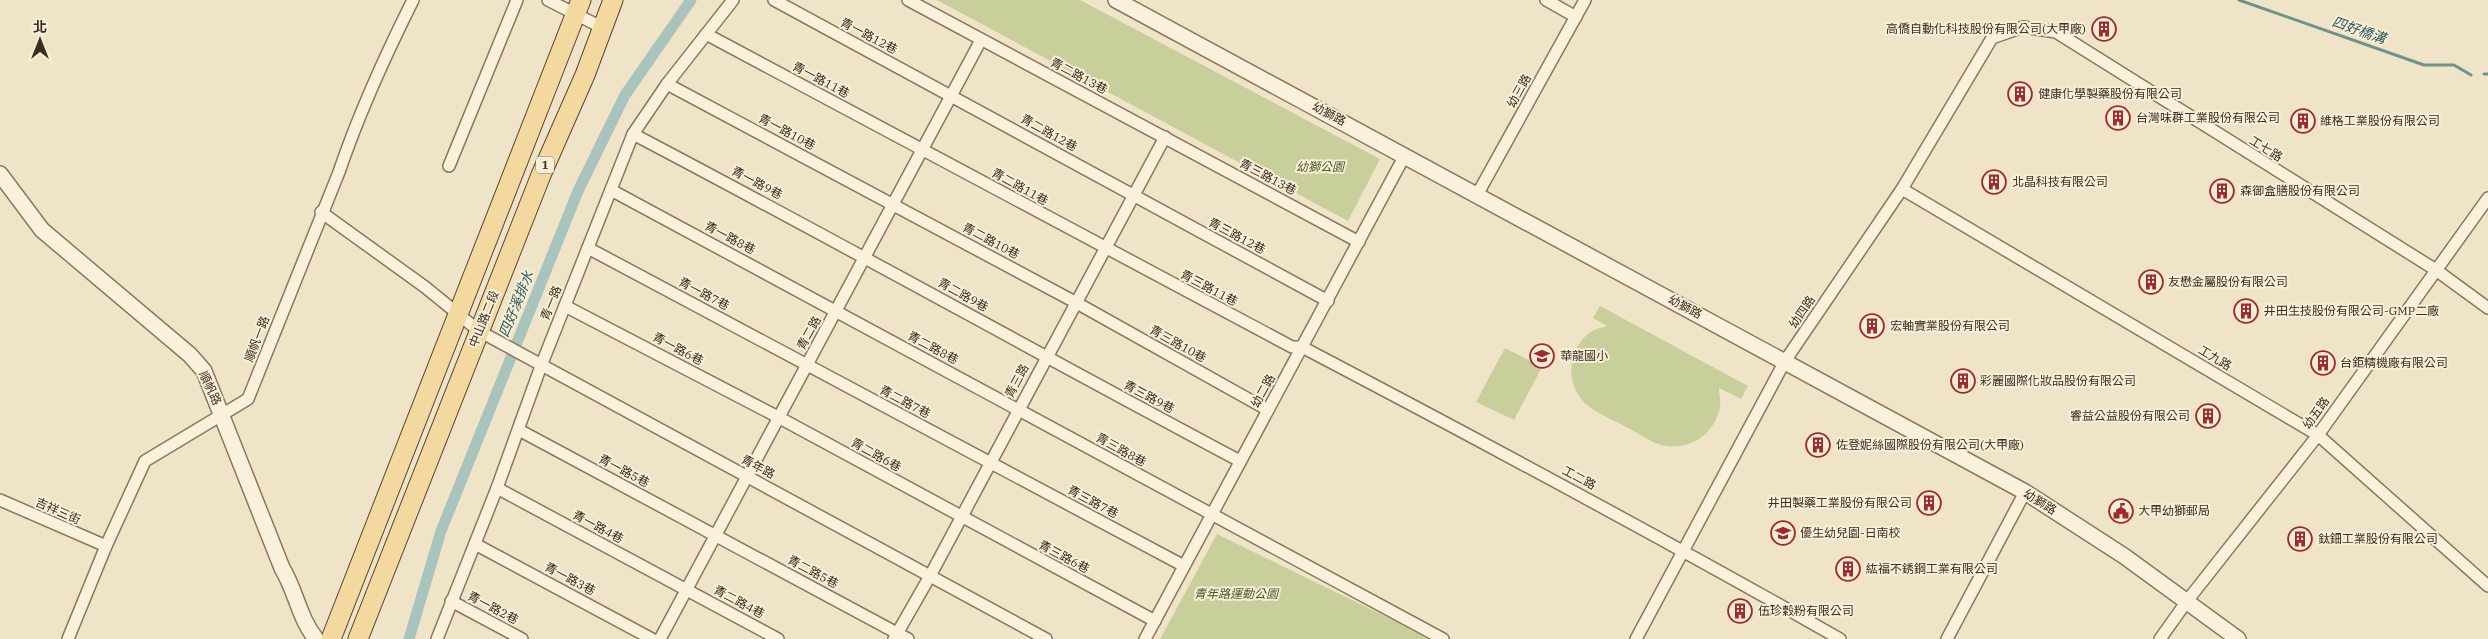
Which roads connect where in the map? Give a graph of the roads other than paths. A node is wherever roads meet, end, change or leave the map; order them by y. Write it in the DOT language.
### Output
graph roads {
  1 [pos="412,0"];
  2 [pos="517,0"];
  3 [pos="548,0"];
  4 [pos="613,0"];
  5 [pos="733,0"];
  6 [pos="774,0"];
  7 [pos="908,0"];
  8 [pos="1116,0"];
  9 [pos="1546,0"];
  10 [pos="1585,0"];
  11 [pos="579,7"];
  12 [pos="1576,16"];
  13 [pos="2023,27"];
  14 [pos="602,28"];
  15 [pos="706,34"];
  16 [pos="981,40"];
  17 [pos="667,84"];
  18 [pos="952,95"];
  19 [pos="634,134"];
  20 [pos="1165,136"];
  21 [pos="923,150"];
  22 [pos="1405,155"];
  23 [pos="449,166"];
  24 [pos="0,174"];
  25 [pos="611,190"];
  26 [pos="1902,190"];
  27 [pos="1477,195"];
  28 [pos="1132,196"];
  29 [pos="2488,198"];
  30 [pos="894,205"];
  31 [pos="321,212"];
  32 [pos="1359,242"];
  33 [pos="588,248"];
  34 [pos="1104,248"];
  35 [pos="867,257"];
  36 [pos="2436,270"];
  37 [pos="1328,301"];
  38 [pos="1075,302"];
  39 [pos="566,306"];
  40 [pos="2488,308"];
  41 [pos="836,311"];
  42 [pos="459,314"];
  43 [pos="478,331"];
  44 [pos="1302,347"];
  45 [pos="1045,357"];
  46 [pos="1785,361"];
  47 [pos="807,365"];
  48 [pos="541,366"];
  49 [pos="1017,409"];
  50 [pos="1268,410"];
  51 [pos="223,415"];
  52 [pos="778,417"];
  53 [pos="519,430"];
  54 [pos="2318,435"];
  55 [pos="1240,461"];
  56 [pos="989,462"];
  57 [pos="748,476"];
  58 [pos="497,488"];
  59 [pos="2025,492"];
  60 [pos="0,500"];
  61 [pos="1211,515"];
  62 [pos="960,517"];
  63 [pos="715,535"];
  64 [pos="475,544"];
  65 [pos="106,546"];
  66 [pos="1684,550"];
  67 [pos="1184,566"];
  68 [pos="930,576"];
  69 [pos="2488,586"];
  70 [pos="686,590"];
  71 [pos="2187,600"];
  72 [pos="451,602"];
  73 [pos="1155,621"];
  74 [pos="895,636"];
  75 [pos="68,639"];
  76 [pos="316,639"];
  77 [pos="331,639"];
  78 [pos="358,639"];
  79 [pos="437,639"];
  80 [pos="522,639"];
  81 [pos="652,639"];
  82 [pos="660,639"];
  83 [pos="778,639"];
  84 [pos="908,639"];
  85 [pos="1046,639"];
  86 [pos="1146,639"];
  87 [pos="1443,639"];
  88 [pos="1636,639"];
  89 [pos="1840,639"];
  90 [pos="1947,639"];
  91 [pos="2160,639"];
  92 [pos="2238,639"];
  1 -- 31 [label="street, 順帆一路"];
  2 -- 23 [label="street"];
  3 -- 11 [label="street"];
  4 -- 14 [label="main road, 中山路二段 / 1"];
  5 -- 15 [label="street, 青一路"];
  6 -- 18 [label="street, 青一路12巷"];
  7 -- 16 [label="street, 青二路13巷"];
  8 -- 22 [label="street, 幼獅路"];
  9 -- 12 [label="street"];
  10 -- 12 [label="street, 幼三路"];
  11 -- 14 [label="street"];
  11 -- 42 [label="main road, 中山路二段 / 1"];
  12 -- 27 [label="street, 幼三路"];
  13 -- 26 [label="street, 幼四路"];
  13 -- 36 [label="street, 工七路"];
  14 -- 43 [label="main road, 中山路二段 / 1"];
  15 -- 17 [label="street, 青一路"];
  15 -- 21 [label="street, 青一路11巷"];
  16 -- 18 [label="street, 青二路"];
  16 -- 20 [label="street, 青二路13巷"];
  17 -- 19 [label="street, 青一路"];
  17 -- 30 [label="street, 青一路10巷"];
  18 -- 21 [label="street, 青二路"];
  18 -- 28 [label="street, 青二路12巷"];
  19 -- 25 [label="street, 青一路"];
  19 -- 35 [label="street, 青一路9巷"];
  20 -- 28 [label="street, 青三路"];
  20 -- 32 [label="street, 青三路13巷"];
  21 -- 30 [label="street, 青二路"];
  21 -- 34 [label="street, 青二路11巷"];
  22 -- 27 [label="street, 幼獅路"];
  22 -- 32 [label="street, 幼二路"];
  24 -- 51 [label="street, 順帆路"];
  25 -- 33 [label="street, 青一路"];
  25 -- 41 [label="street, 青一路8巷"];
  26 -- 46 [label="street, 幼四路"];
  26 -- 54 [label="street, 工九路"];
  27 -- 46 [label="street, 幼獅路"];
  28 -- 34 [label="street, 青三路"];
  28 -- 37 [label="street, 青三路12巷"];
  29 -- 36 [label="street, 幼五路"];
  30 -- 35 [label="street, 青二路"];
  30 -- 38 [label="street, 青二路10巷"];
  31 -- 42 [label="street, 青年路"];
  31 -- 51 [label="street, 順帆一路"];
  32 -- 37 [label="street, 幼二路"];
  33 -- 39 [label="street, 青一路"];
  33 -- 47 [label="street, 青一路7巷"];
  34 -- 38 [label="street, 青三路"];
  34 -- 44 [label="street, 青三路11巷"];
  35 -- 41 [label="street, 青二路"];
  35 -- 45 [label="street, 青二路9巷"];
  36 -- 40 [label="street, 工七路"];
  36 -- 54 [label="street, 幼五路"];
  37 -- 44 [label="street, 幼二路"];
  38 -- 45 [label="street, 青三路"];
  38 -- 50 [label="street, 青三路10巷"];
  39 -- 48 [label="street, 青一路"];
  39 -- 52 [label="street, 青一路6巷"];
  41 -- 47 [label="street, 青二路"];
  41 -- 49 [label="street, 青二路8巷"];
  42 -- 43 [label="street, 青年路"];
  42 -- 77 [label="main road, 中山路二段 / 1"];
  43 -- 48 [label="street, 青年路"];
  43 -- 78 [label="main road, 中山路二段 / 1"];
  44 -- 50 [label="street, 幼二路"];
  44 -- 66 [label="street, 工二路"];
  45 -- 49 [label="street, 青三路"];
  45 -- 55 [label="street, 青三路9巷"];
  46 -- 59 [label="street, 幼獅路"];
  46 -- 66 [label="street, 幼四路"];
  47 -- 52 [label="street, 青二路"];
  47 -- 56 [label="street, 青二路7巷"];
  48 -- 53 [label="street, 青一路"];
  48 -- 57 [label="street, 青年路"];
  49 -- 56 [label="street, 青三路"];
  49 -- 61 [label="street, 青三路8巷"];
  50 -- 55 [label="street, 幼二路"];
  51 -- 65 [label="street, 順帆一路"];
  51 -- 76 [label="street, 順帆路"];
  52 -- 57 [label="street, 青二路"];
  52 -- 62 [label="street, 青二路6巷"];
  53 -- 58 [label="street, 青一路"];
  53 -- 63 [label="street, 青一路5巷"];
  54 -- 69 [label="street, 工九路"];
  54 -- 71 [label="street, 幼五路"];
  55 -- 61 [label="street, 幼二路"];
  56 -- 62 [label="street, 青三路"];
  56 -- 67 [label="street, 青三路7巷"];
  57 -- 63 [label="street, 青二路"];
  57 -- 68 [label="street, 青年路"];
  58 -- 64 [label="street, 青一路"];
  58 -- 70 [label="street, 青一路4巷"];
  59 -- 71 [label="street, 幼獅路"];
  59 -- 90 [label="street"];
  60 -- 65 [label="street, 吉祥三街"];
  61 -- 67 [label="street, 幼二路"];
  61 -- 87 [label="street, 青三路8巷"];
  62 -- 68 [label="street, 青三路"];
  62 -- 73 [label="street, 青三路6巷"];
  63 -- 70 [label="street, 青二路"];
  63 -- 74 [label="street, 青二路5巷"];
  64 -- 72 [label="street, 青一路"];
  64 -- 81 [label="street, 青一路3巷"];
  65 -- 75 [label="street, 順帆一路"];
  66 -- 88 [label="street, 幼四路"];
  66 -- 89 [label="street, 工二路"];
  67 -- 73 [label="street, 幼二路"];
  68 -- 74 [label="street, 青三路"];
  68 -- 85 [label="street, 青年路"];
  70 -- 82 [label="street, 青二路"];
  70 -- 83 [label="street, 青二路4巷"];
  71 -- 91 [label="street, 幼五路"];
  71 -- 92 [label="street, 幼獅路"];
  72 -- 79 [label="street, 青一路"];
  72 -- 80 [label="street, 青一路2巷"];
  73 -- 86 [label="street, 幼二路"];
  74 -- 84 [label="street, 青二路5巷"];
}
